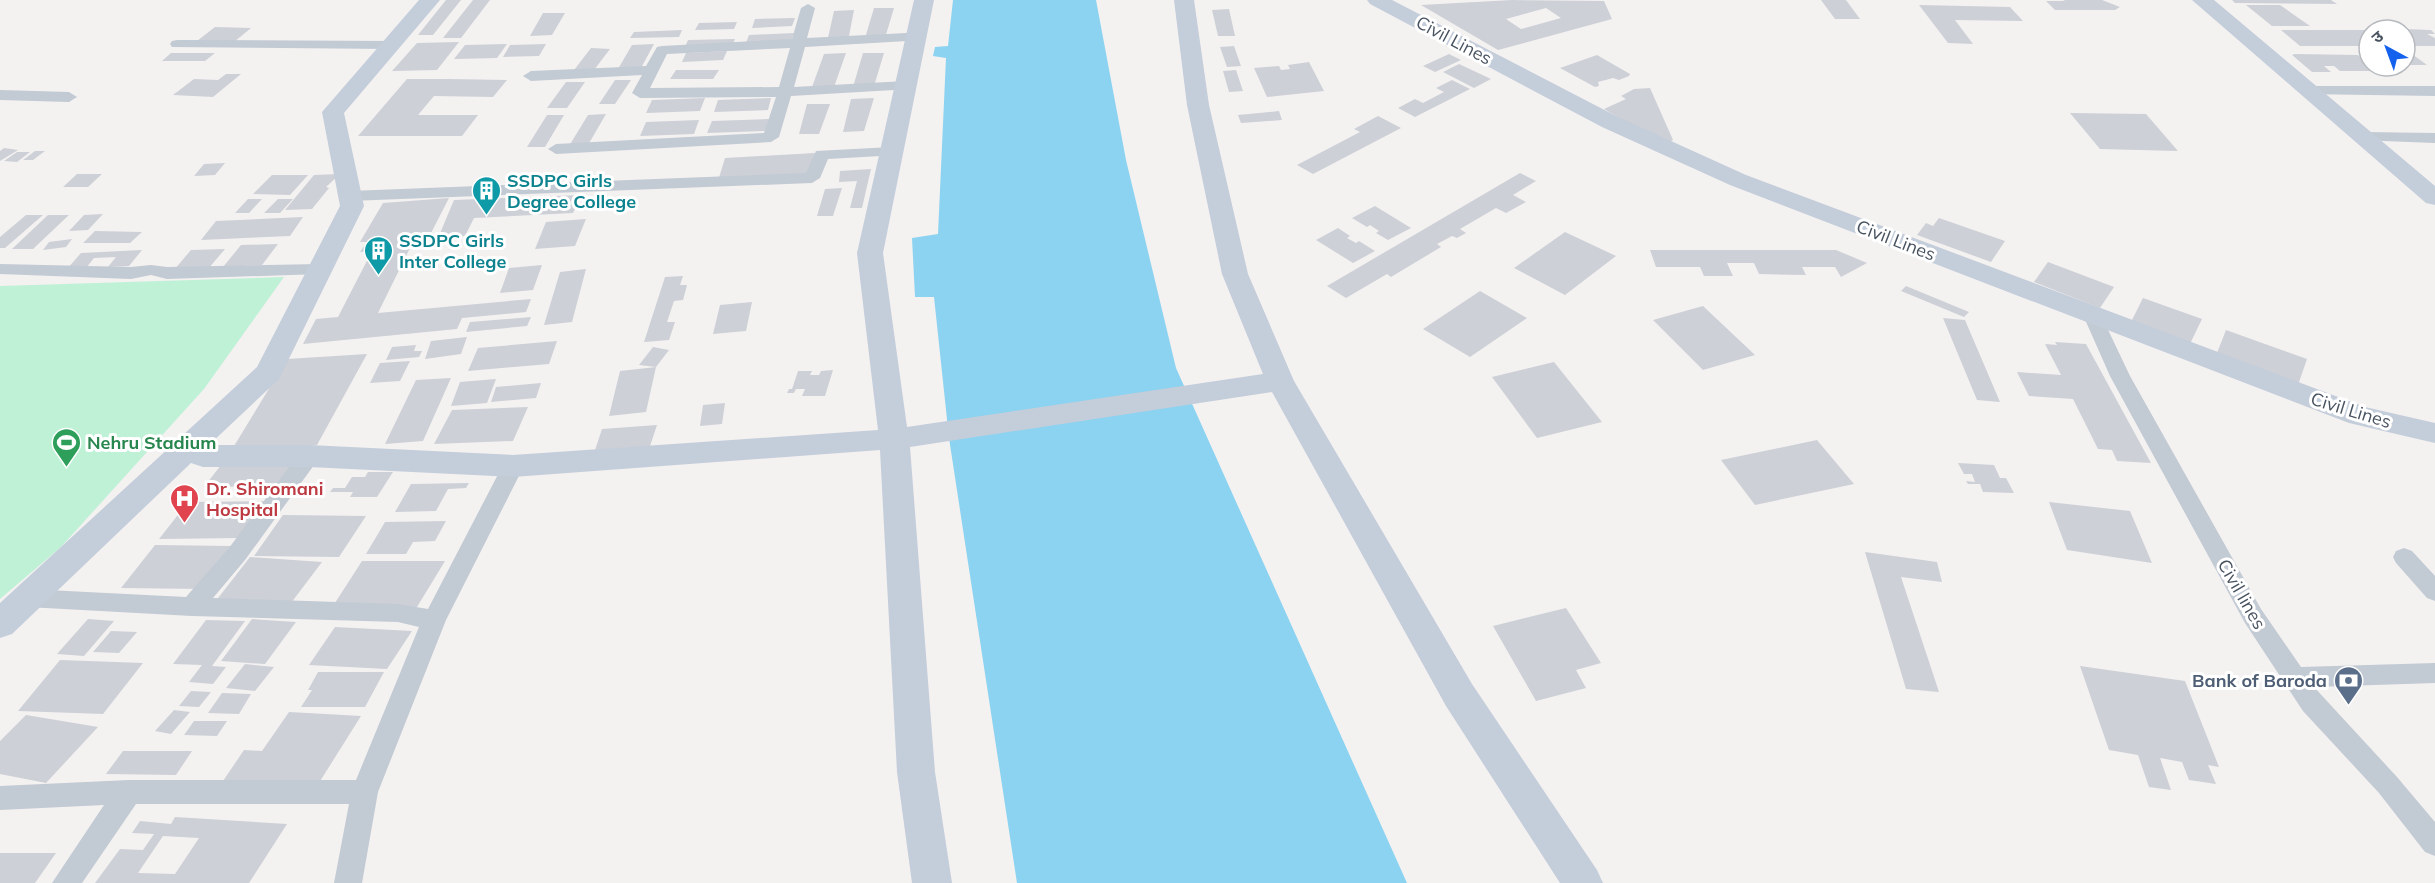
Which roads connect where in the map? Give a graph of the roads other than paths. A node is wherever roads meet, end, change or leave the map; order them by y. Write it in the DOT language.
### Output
graph roads {
  1 [pos="430,0"];
  2 [pos="924,0"];
  3 [pos="1184,0"];
  4 [pos="1377,0"];
  5 [pos="2202,0"];
  6 [pos="808,8"];
  7 [pos="907,38"];
  8 [pos="177,44"];
  9 [pos="391,45"];
  10 [pos="798,45"];
  11 [pos="652,70"];
  12 [pos="531,76"];
  13 [pos="906,86"];
  14 [pos="2310,91"];
  15 [pos="2435,91"];
  16 [pos="785,92"];
  17 [pos="0,95"];
  18 [pos="69,97"];
  19 [pos="2364,137"];
  20 [pos="2435,138"];
  21 [pos="556,149"];
  22 [pos="892,152"];
  23 [pos="350,196"];
  24 [pos="2435,198"];
  25 [pos="0,269"];
  26 [pos="320,269"];
  27 [pos="2092,315"];
  28 [pos="1280,381"];
  29 [pos="2435,433"];
  30 [pos="894,439"];
  31 [pos="187,448"];
  32 [pos="309,456"];
  33 [pos="513,466"];
  34 [pos="2404,556"];
  35 [pos="2435,592"];
  36 [pos="27,598"];
  37 [pos="192,607"];
  38 [pos="434,620"];
  39 [pos="0,624"];
  40 [pos="2435,673"];
  41 [pos="2294,677"];
  42 [pos="129,792"];
  43 [pos="365,792"];
  44 [pos="0,798"];
  45 [pos="2435,843"];
  46 [pos="66,883"];
  47 [pos="348,883"];
  48 [pos="932,883"];
  49 [pos="1583,883"];
  1 -- 9 [label="street"];
  2 -- 13 [label="street"];
  3 -- 28 [label="street"];
  4 -- 27 [label="street, Civil Lines"];
  5 -- 14 [label="street"];
  6 -- 10 [label="street"];
  7 -- 10 [label="street"];
  8 -- 9 [label="street"];
  9 -- 23 [label="street"];
  10 -- 11 [label="street"];
  10 -- 16 [label="street"];
  11 -- 12 [label="street"];
  11 -- 16 [label="street"];
  13 -- 16 [label="street"];
  13 -- 22 [label="street"];
  14 -- 15 [label="street"];
  14 -- 19 [label="street"];
  16 -- 21 [label="street"];
  17 -- 18 [label="street"];
  19 -- 20 [label="street"];
  19 -- 24 [label="street"];
  22 -- 23 [label="street"];
  22 -- 30 [label="street"];
  23 -- 26 [label="street"];
  25 -- 26 [label="street"];
  26 -- 31 [label="street"];
  27 -- 29 [label="street, Civil Lines"];
  27 -- 41 [label="street, Civil lines"];
  28 -- 30 [label="street"];
  28 -- 49 [label="street"];
  30 -- 33 [label="street"];
  30 -- 48 [label="street"];
  31 -- 32 [label="street"];
  31 -- 36 [label="street"];
  32 -- 33 [label="street"];
  32 -- 37 [label="street"];
  33 -- 38 [label="street"];
  34 -- 35 [label="street"];
  36 -- 37 [label="street"];
  36 -- 39 [label="street"];
  37 -- 38 [label="street"];
  38 -- 43 [label="street"];
  40 -- 41 [label="street"];
  41 -- 45 [label="street, Civil lines"];
  42 -- 43 [label="street"];
  42 -- 44 [label="street"];
  42 -- 46 [label="street"];
  43 -- 47 [label="street"];
}
